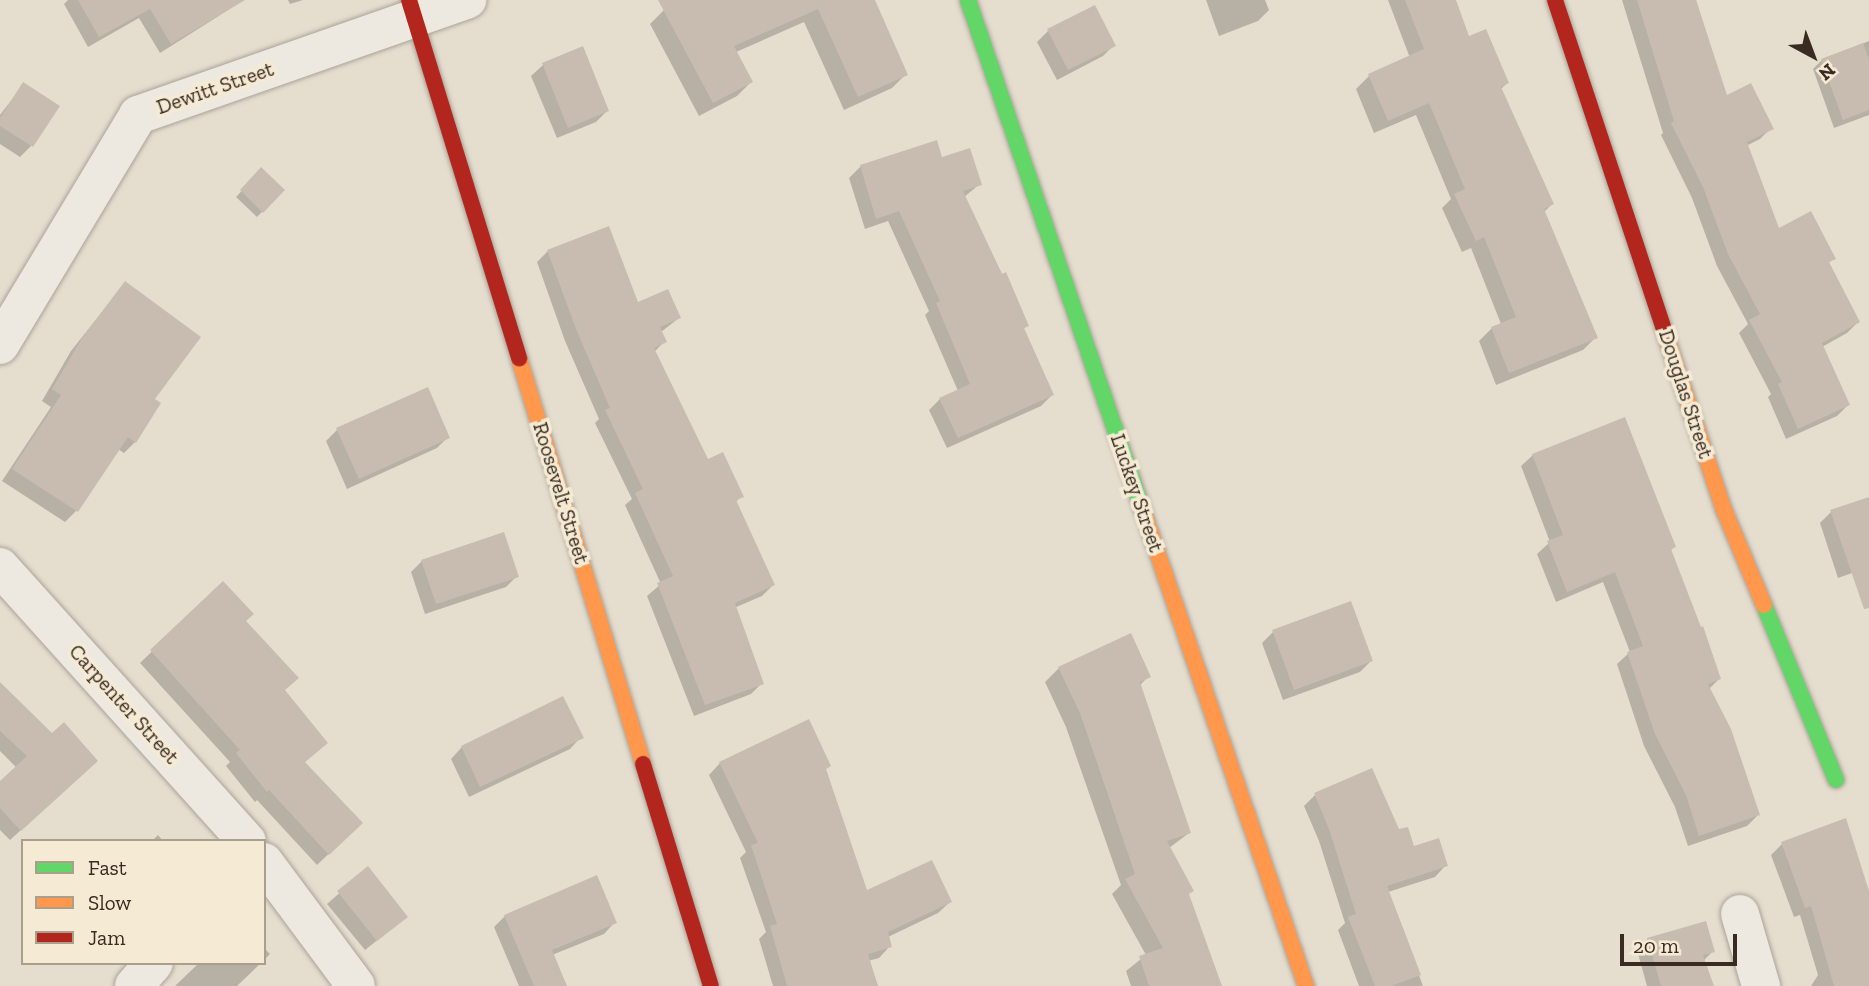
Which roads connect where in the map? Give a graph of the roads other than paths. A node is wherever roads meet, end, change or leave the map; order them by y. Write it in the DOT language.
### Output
graph roads {
  1 [pos="467,0"];
  2 [pos="968,0"];
  3 [pos="1555,0"];
  4 [pos="412,8"];
  5 [pos="0,345"];
  6 [pos="0,566"];
  7 [pos="1836,780"];
  8 [pos="245,839"];
  9 [pos="266,865"];
  10 [pos="1740,914"];
  11 [pos="152,965"];
  12 [pos="134,986"];
  13 [pos="356,986"];
  14 [pos="711,986"];
  15 [pos="1306,986"];
  16 [pos="1761,986"];
  1 -- 4 [label="street, Dewitt Street"];
  2 -- 15 [label="street, Luckey Street"];
  3 -- 7 [label="street, Douglas Street"];
  4 -- 5 [label="street, Dewitt Street"];
  4 -- 14 [label="street, Roosevelt Street"];
  6 -- 8 [label="street, Carpenter Street"];
  9 -- 13 [label="street"];
  10 -- 16 [label="street"];
  11 -- 12 [label="street"];
}
